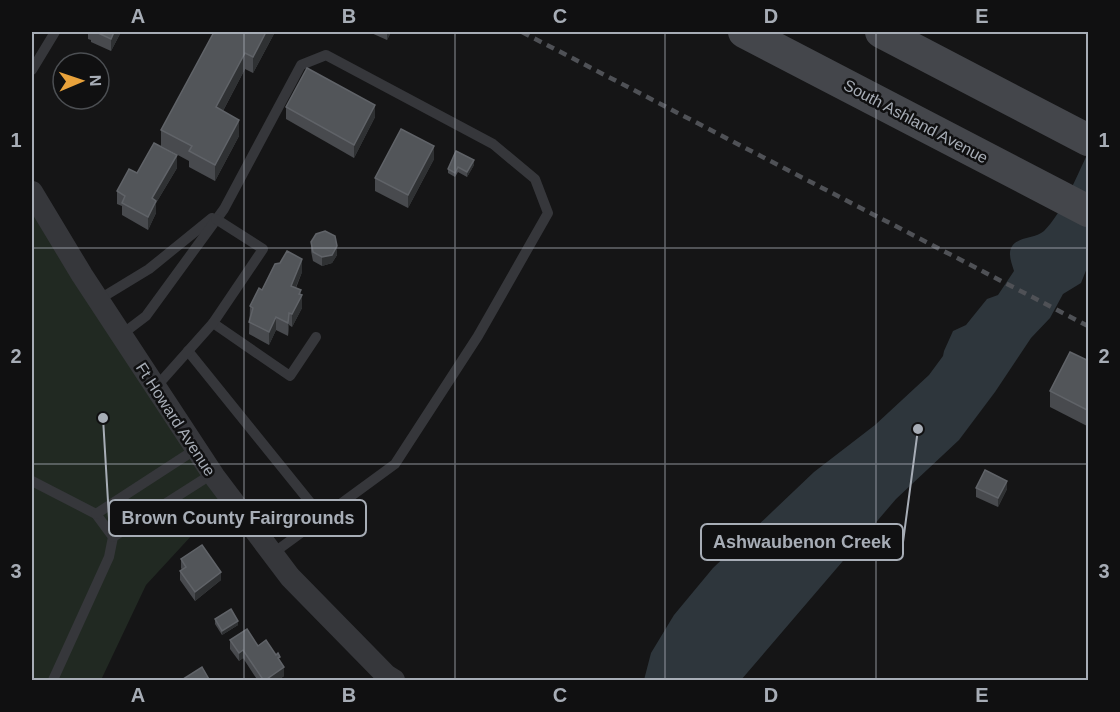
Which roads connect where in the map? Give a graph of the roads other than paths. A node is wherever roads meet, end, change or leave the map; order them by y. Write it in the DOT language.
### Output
graph roads {
  1 [pos="55,32"];
  2 [pos="744,32"];
  3 [pos="881,32"];
  4 [pos="32,70"];
  5 [pos="1081,136"];
  6 [pos="32,192"];
  7 [pos="224,209"];
  8 [pos="1089,211"];
  9 [pos="216,219"];
  10 [pos="98,300"];
  11 [pos="213,323"];
  12 [pos="121,335"];
  13 [pos="316,337"];
  14 [pos="188,351"];
  15 [pos="155,388"];
  16 [pos="196,449"];
  17 [pos="212,474"];
  18 [pos="32,481"];
  19 [pos="96,514"];
  20 [pos="322,517"];
  21 [pos="113,537"];
  22 [pos="272,554"];
  23 [pos="387,679"];
  24 [pos="53,681"];
  1 -- 4 [label="lane"];
  2 -- 8 [label="main road, South Ashland Avenue"];
  3 -- 5 [label="main road"];
  6 -- 10 [label="street, Ft Howard Avenue"];
  7 -- 9 [label="lane"];
  7 -- 10 [label="lane"];
  7 -- 20 [label="lane"];
  9 -- 11 [label="lane"];
  9 -- 12 [label="lane"];
  10 -- 12 [label="street, Ft Howard Avenue"];
  11 -- 13 [label="lane"];
  11 -- 14 [label="lane"];
  12 -- 15 [label="street, Ft Howard Avenue"];
  14 -- 15 [label="lane"];
  14 -- 20 [label="lane"];
  15 -- 16 [label="street, Ft Howard Avenue"];
  16 -- 17 [label="street, Ft Howard Avenue"];
  16 -- 19 [label="lane"];
  17 -- 21 [label="lane"];
  17 -- 22 [label="street, Ft Howard Avenue"];
  18 -- 19 [label="lane"];
  19 -- 21 [label="lane"];
  20 -- 22 [label="lane"];
  21 -- 24 [label="lane"];
  22 -- 23 [label="street, Ft Howard Avenue"];
}
